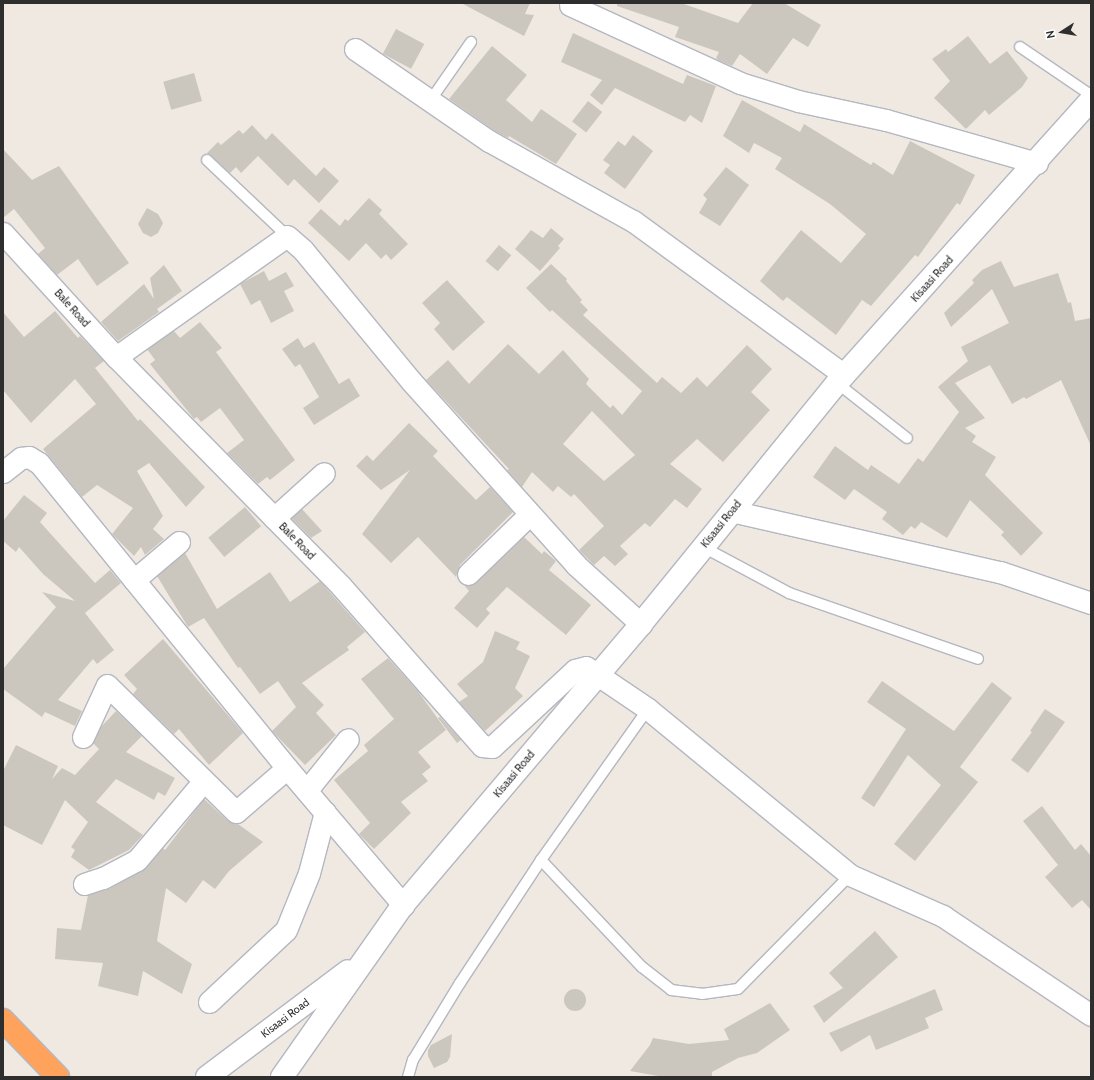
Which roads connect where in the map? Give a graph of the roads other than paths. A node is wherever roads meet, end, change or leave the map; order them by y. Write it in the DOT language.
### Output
graph roads {
  1 [pos="570,5"];
  2 [pos="471,42"];
  3 [pos="1020,47"];
  4 [pos="355,49"];
  5 [pos="1091,95"];
  6 [pos="1091,100"];
  7 [pos="430,101"];
  8 [pos="207,160"];
  9 [pos="1037,163"];
  10 [pos="3,233"];
  11 [pos="287,236"];
  12 [pos="116,357"];
  13 [pos="840,379"];
  14 [pos="907,438"];
  15 [pos="3,472"];
  16 [pos="324,473"];
  17 [pos="732,511"];
  18 [pos="530,514"];
  19 [pos="274,518"];
  20 [pos="179,542"];
  21 [pos="703,546"];
  22 [pos="468,574"];
  23 [pos="134,580"];
  24 [pos="1091,603"];
  25 [pos="641,624"];
  26 [pos="978,659"];
  27 [pos="599,674"];
  28 [pos="648,709"];
  29 [pos="82,737"];
  30 [pos="348,739"];
  31 [pos="287,768"];
  32 [pos="203,782"];
  33 [pos="307,790"];
  34 [pos="325,812"];
  35 [pos="541,860"];
  36 [pos="850,875"];
  37 [pos="84,884"];
  38 [pos="403,905"];
  39 [pos="363,959"];
  40 [pos="209,1002"];
  41 [pos="1091,1015"];
  42 [pos="3,1020"];
  43 [pos="58,1077"];
  44 [pos="207,1077"];
  45 [pos="282,1077"];
  46 [pos="408,1077"];
  1 -- 9 [label="street"];
  2 -- 7 [label="lane"];
  3 -- 5 [label="lane"];
  4 -- 7 [label="street"];
  6 -- 9 [label="main road, Kisaasi Road"];
  7 -- 13 [label="street"];
  8 -- 11 [label="lane"];
  9 -- 13 [label="main road, Kisaasi Road"];
  10 -- 12 [label="street, Bale Road"];
  11 -- 12 [label="street"];
  11 -- 18 [label="street"];
  12 -- 19 [label="street, Bale Road"];
  13 -- 14 [label="lane"];
  13 -- 17 [label="main road, Kisaasi Road"];
  15 -- 23 [label="street"];
  16 -- 19 [label="street"];
  17 -- 21 [label="main road, Kisaasi Road"];
  17 -- 24 [label="street"];
  18 -- 22 [label="street"];
  18 -- 25 [label="street"];
  19 -- 27 [label="street, Bale Road"];
  20 -- 23 [label="street"];
  21 -- 25 [label="main road, Kisaasi Road"];
  21 -- 26 [label="lane"];
  23 -- 31 [label="street"];
  25 -- 27 [label="main road, Kisaasi Road"];
  27 -- 28 [label="street, Bale Road"];
  27 -- 38 [label="main road, Kisaasi Road"];
  28 -- 35 [label="lane"];
  28 -- 36 [label="street, Bale Road"];
  29 -- 32 [label="street"];
  30 -- 33 [label="street"];
  31 -- 32 [label="street"];
  31 -- 33 [label="street"];
  32 -- 37 [label="street"];
  33 -- 34 [label="street"];
  34 -- 38 [label="street"];
  34 -- 40 [label="street"];
  35 -- 36 [label="lane"];
  35 -- 46 [label="lane"];
  36 -- 41 [label="street, Bale Road"];
  38 -- 39 [label="main road, Kisaasi Road"];
  39 -- 44 [label="main road, Kisaasi Road"];
  39 -- 45 [label="main road, Kisaasi Road"];
  42 -- 43 [label="highway"];
}
